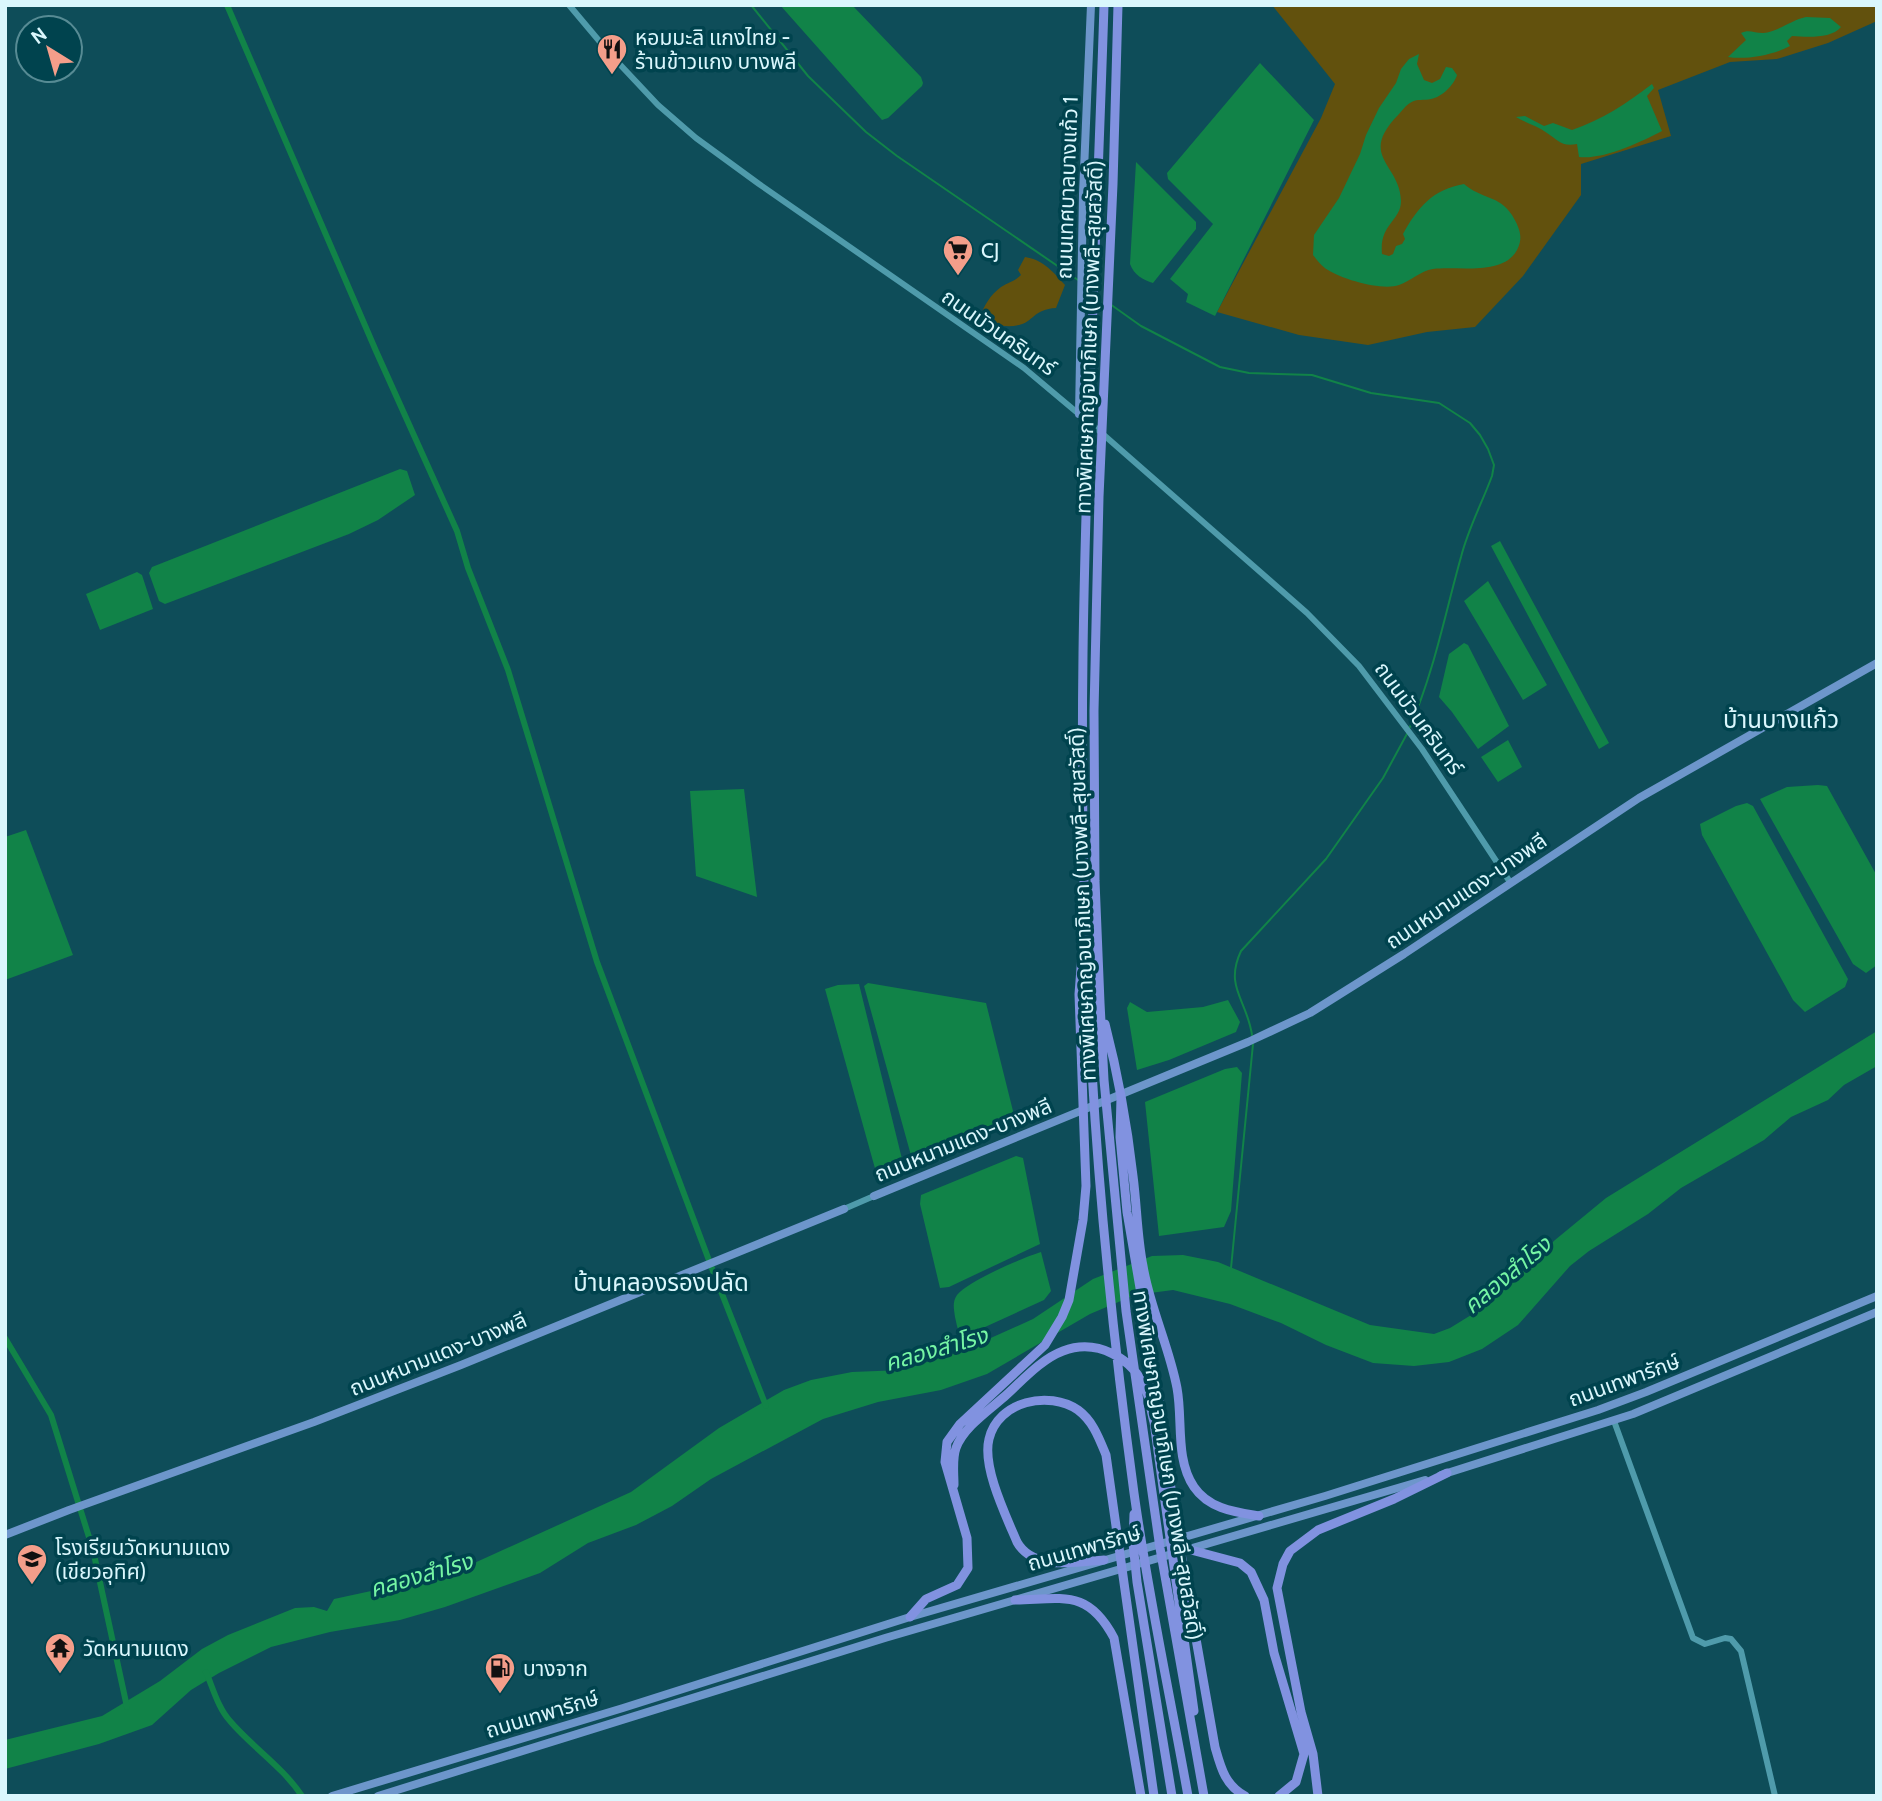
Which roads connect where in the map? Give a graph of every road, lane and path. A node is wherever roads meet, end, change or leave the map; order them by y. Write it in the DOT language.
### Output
graph roads {
  1 [pos="569,5"];
  2 [pos="1091,5"];
  3 [pos="1104,5"];
  4 [pos="1118,5"];
  5 [pos="1079,414"];
  6 [pos="1877,663"];
  7 [pos="1510,882"];
  8 [pos="1086,925"];
  9 [pos="1100,1003"];
  10 [pos="1121,1097"];
  11 [pos="874,1196"];
  12 [pos="844,1209"];
  13 [pos="1877,1296"];
  14 [pos="1877,1312"];
  15 [pos="1780,1336"];
  16 [pos="1786,1350"];
  17 [pos="1614,1421"];
  18 [pos="1447,1473"];
  19 [pos="954,1497"];
  20 [pos="1135,1498"];
  21 [pos="1259,1516"];
  22 [pos="5,1535"];
  23 [pos="1192,1550"];
  24 [pos="1104,1560"];
  25 [pos="1015,1600"];
  26 [pos="910,1617"];
  27 [pos="810,1648"];
  28 [pos="815,1660"];
  29 [pos="1198,1755"];
  30 [pos="1172,1793"];
  31 [pos="332,1796"];
  32 [pos="378,1796"];
  33 [pos="1141,1796"];
  34 [pos="1154,1796"];
  35 [pos="1188,1796"];
  36 [pos="1204,1796"];
  37 [pos="1245,1796"];
  38 [pos="1279,1796"];
  39 [pos="1318,1796"];
  40 [pos="1775,1796"];
  1 -- 5 [label="street, ถนนบัวนครินทร์"];
  2 -- 5 [label="main road, ถนนเทศบาลบางแก้ว 1"];
  3 -- 8 [label="highway, ทางพิเศษกาญจนาภิเษก (บางพลี-สุขสวัสดิ์)"];
  4 -- 9 [label="highway, ทางพิเศษกาญจนาภิเษก (บางพลี-สุขสวัสดิ์)"];
  5 -- 7 [label="street, ถนนบัวนครินทร์"];
  6 -- 7 [label="main road, ถนนหนามแดง-บางพลี"];
  7 -- 11 [label="main road, ถนนหนามแดง-บางพลี"];
  8 -- 19 [label="highway"];
  8 -- 20 [label="highway, ทางพิเศษกาญจนาภิเษก (บางพลี-สุขสวัสดิ์)"];
  9 -- 10 [label="highway"];
  9 -- 29 [label="highway, ทางพิเศษกาญจนาภิเษก (บางพลี-สุขสวัสดิ์)"];
  10 -- 21 [label="highway"];
  10 -- 37 [label="highway"];
  11 -- 12 [label="street, ถนนหนามแดง-บางพลี"];
  12 -- 22 [label="main road, ถนนหนามแดง-บางพลี"];
  13 -- 15 [label="main road, ถนนเทพารักษ์"];
  14 -- 16 [label="main road, ถนนเทพารักษ์"];
  15 -- 16 [label="main road"];
  15 -- 21 [label="main road, ถนนเทพารักษ์"];
  16 -- 17 [label="main road, ถนนเทพารักษ์"];
  17 -- 18 [label="main road, ถนนเทพารักษ์"];
  17 -- 40 [label="street"];
  18 -- 23 [label="main road, ถนนเทพารักษ์"];
  18 -- 39 [label="highway"];
  19 -- 26 [label="highway"];
  19 -- 29 [label="highway"];
  20 -- 30 [label="highway"];
  20 -- 35 [label="highway, ทางพิเศษกาญจนาภิเษก (บางพลี-สุขสวัสดิ์)"];
  21 -- 24 [label="main road, ถนนเทพารักษ์"];
  23 -- 25 [label="main road, ถนนเทพารักษ์"];
  23 -- 38 [label="highway"];
  24 -- 26 [label="main road, ถนนเทพารักษ์"];
  24 -- 34 [label="highway"];
  25 -- 28 [label="main road, ถนนเทพารักษ์"];
  25 -- 33 [label="highway"];
  26 -- 27 [label="main road, ถนนเทพารักษ์"];
  27 -- 28 [label="main road"];
  27 -- 31 [label="main road, ถนนเทพารักษ์"];
  28 -- 32 [label="main road, ถนนเทพารักษ์"];
  29 -- 36 [label="highway, ทางพิเศษกาญจนาภิเษก (บางพลี-สุขสวัสดิ์)"];
}
